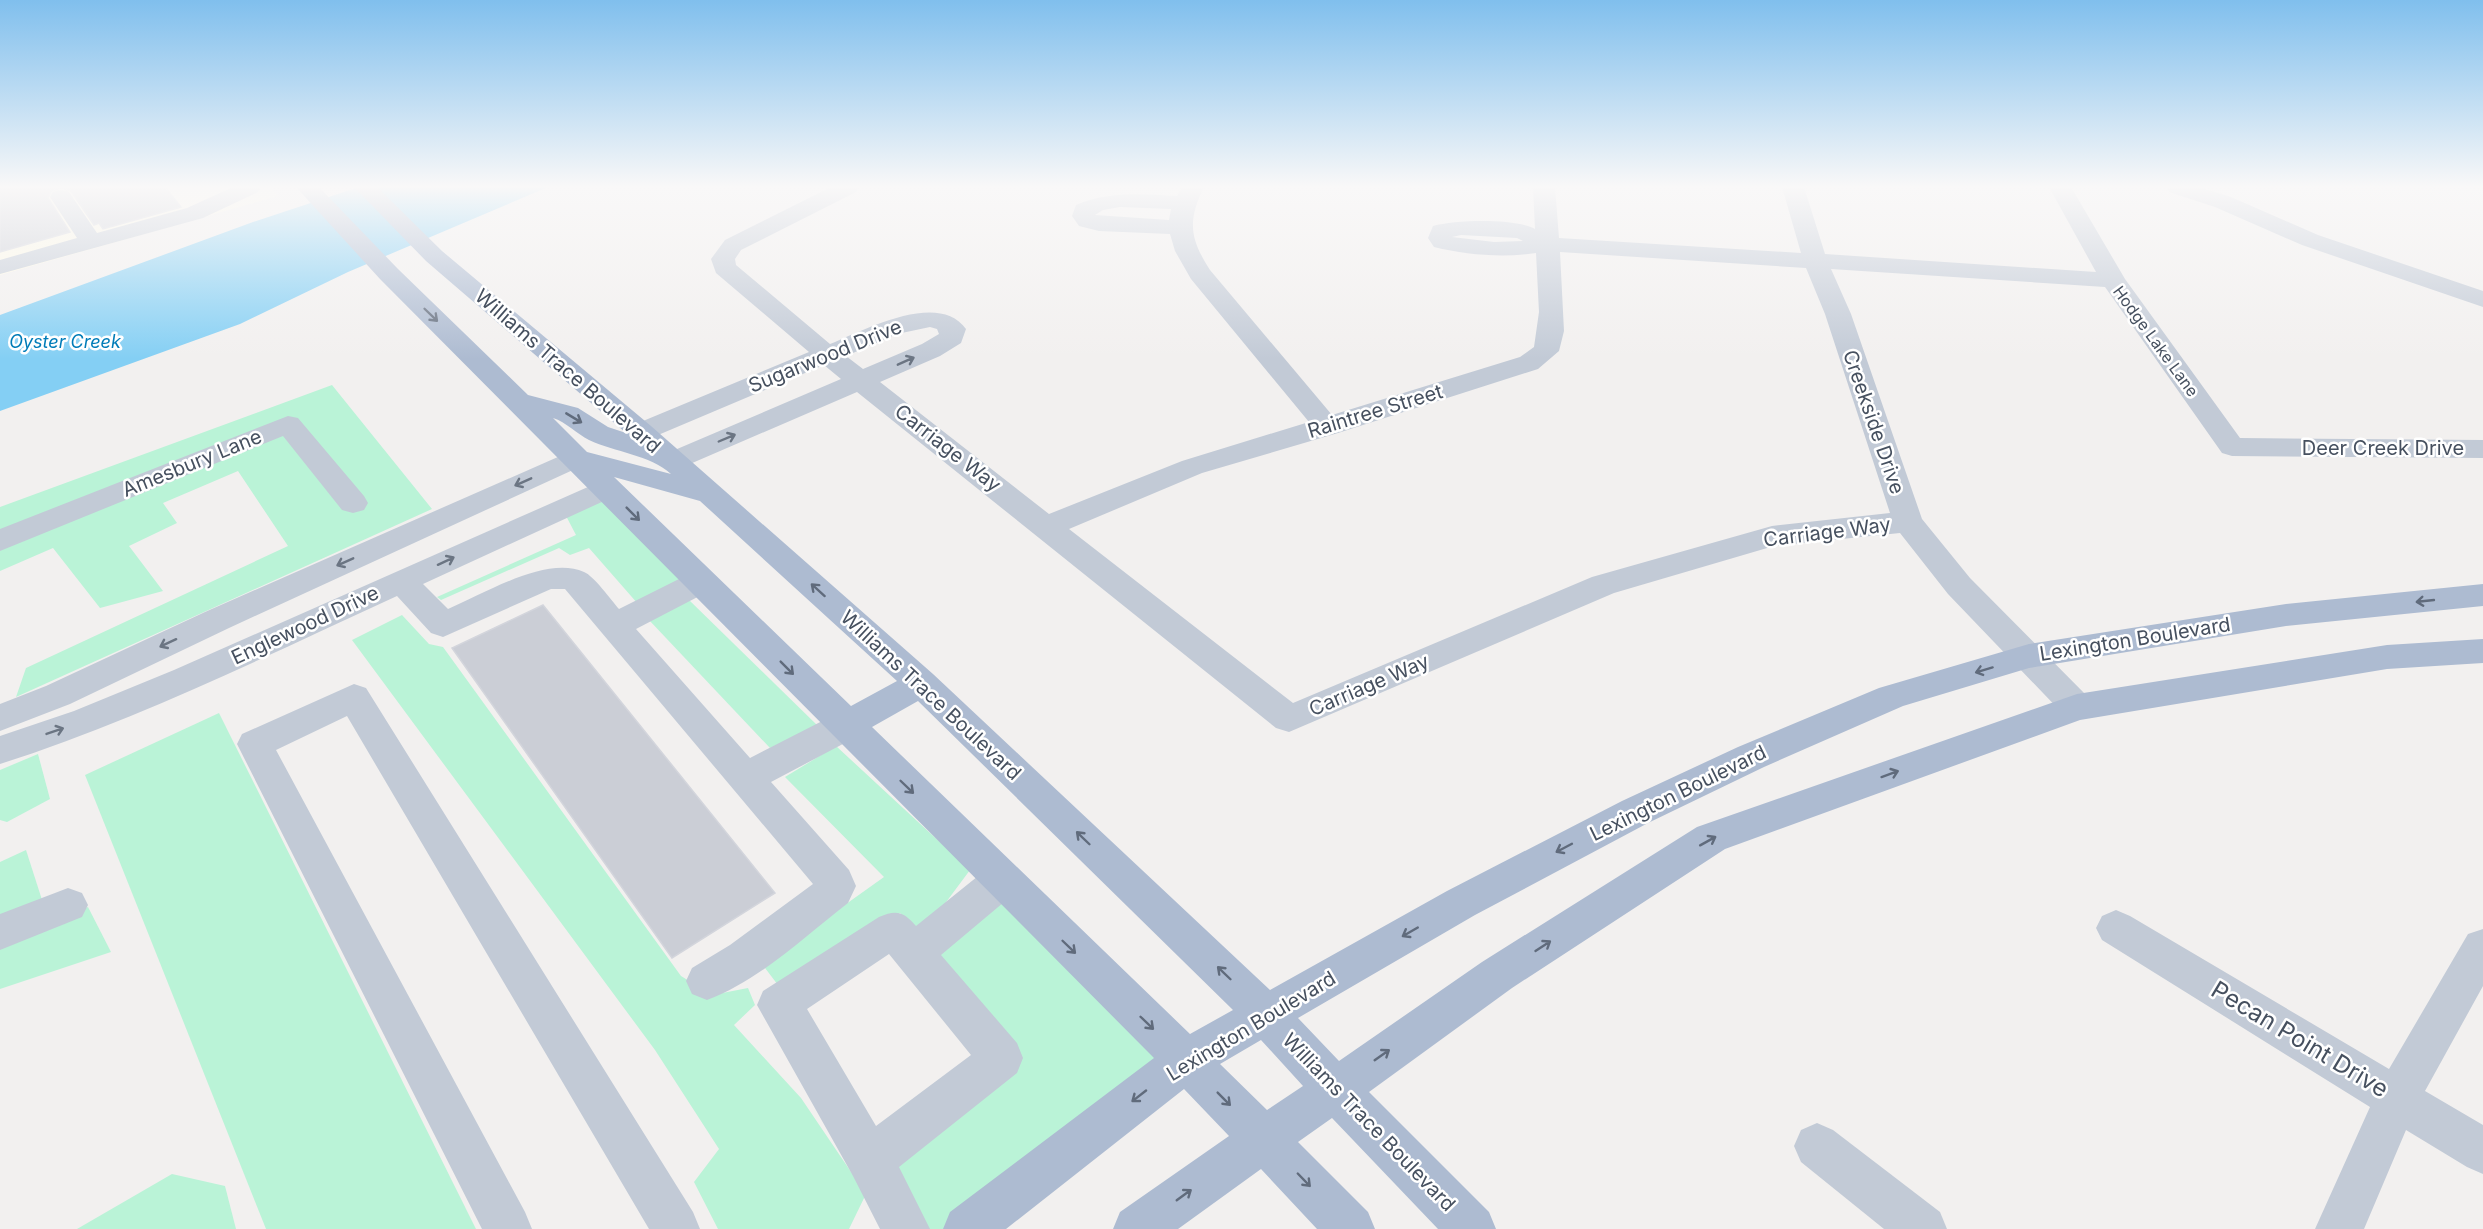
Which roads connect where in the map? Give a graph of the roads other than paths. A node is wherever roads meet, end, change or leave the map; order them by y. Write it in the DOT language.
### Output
graph roads {
  1 [pos="82,244"];
  2 [pos="361,244"];
  3 [pos="422,244"];
  4 [pos="734,244"];
  5 [pos="1185,244"];
  6 [pos="1547,244"];
  7 [pos="1553,244"];
  8 [pos="1810,244"];
  9 [pos="2092,244"];
  10 [pos="2323,244"];
  11 [pos="1815,261"];
  12 [pos="0,267"];
  13 [pos="2112,280"];
  14 [pos="2483,299"];
  15 [pos="827,354"];
  16 [pos="862,381"];
  17 [pos="519,401"];
  18 [pos="1328,427"];
  19 [pos="641,432"];
  20 [pos="2284,447"];
  21 [pos="2483,449"];
  22 [pos="576,458"];
  23 [pos="673,460"];
  24 [pos="606,488"];
  25 [pos="710,494"];
  26 [pos="353,503"];
  27 [pos="1908,522"];
  28 [pos="1047,526"];
  29 [pos="0,541"];
  30 [pos="401,581"];
  31 [pos="700,582"];
  32 [pos="2483,595"];
  33 [pos="614,626"];
  34 [pos="2483,651"];
  35 [pos="2029,656"];
  36 [pos="921,683"];
  37 [pos="2077,707"];
  38 [pos="0,718"];
  39 [pos="845,726"];
  40 [pos="0,750"];
  41 [pos="745,778"];
  42 [pos="1002,880"];
  43 [pos="68,905"];
  44 [pos="2116,928"];
  45 [pos="0,932"];
  46 [pos="2483,947"];
  47 [pos="913,953"];
  48 [pos="707,981"];
  49 [pos="1266,1014"];
  50 [pos="1186,1060"];
  51 [pos="1334,1088"];
  52 [pos="2397,1098"];
  53 [pos="1263,1138"];
  54 [pos="1817,1146"];
  55 [pos="2483,1151"];
  56 [pos="870,1160"];
  57 [pos="668,1226"];
  58 [pos="508,1229"];
  59 [pos="906,1229"];
  60 [pos="967,1229"];
  61 [pos="1137,1229"];
  62 [pos="1351,1229"];
  63 [pos="1472,1229"];
  64 [pos="1923,1229"];
  65 [pos="2340,1229"];
  1 -- 12 [label="street"];
  2 -- 17 [label="main road, one-way"];
  3 -- 19 [label="main road, Williams Trace Boulevard"];
  4 -- 15 [label="street"];
  5 -- 18 [label="street"];
  6 -- 18 [label="street, Raintree Street"];
  7 -- 11 [label="street"];
  8 -- 11 [label="street, Creekside Drive"];
  9 -- 13 [label="street, Hodge Lake Lane"];
  10 -- 14 [label="street"];
  11 -- 13 [label="street"];
  11 -- 27 [label="street, Creekside Drive"];
  13 -- 20 [label="street, Hodge Lake Lane"];
  15 -- 16 [label="street, Carriage Way"];
  16 -- 15 [label="street, Sugarwood Drive, one-way"];
  15 -- 19 [label="street, Sugarwood Drive"];
  23 -- 16 [label="street, Sugarwood Drive, one-way"];
  16 -- 28 [label="street, Carriage Way"];
  17 -- 22 [label="main road"];
  17 -- 23 [label="main road, one-way"];
  18 -- 28 [label="street, Raintree Street"];
  19 -- 23 [label="main road, Williams Trace Boulevard"];
  20 -- 21 [label="street, Deer Creek Drive"];
  22 -- 24 [label="main road"];
  22 -- 25 [label="main road"];
  22 -- 38 [label="street, Englewood Drive, one-way"];
  23 -- 25 [label="main road, Williams Trace Boulevard"];
  30 -- 24 [label="street, Englewood Drive, one-way"];
  24 -- 31 [label="main road, one-way"];
  36 -- 25 [label="main road, Williams Trace Boulevard, one-way"];
  26 -- 29 [label="street, Amesbury Lane"];
  27 -- 28 [label="street, Carriage Way"];
  27 -- 35 [label="street, Creekside Drive"];
  30 -- 33 [label="street"];
  40 -- 30 [label="street, Englewood Drive, one-way"];
  31 -- 33 [label="street"];
  31 -- 39 [label="main road, one-way"];
  32 -- 35 [label="main road, Lexington Boulevard, one-way"];
  33 -- 41 [label="street"];
  34 -- 37 [label="main road"];
  35 -- 37 [label="street, Creekside Drive"];
  35 -- 49 [label="main road, Lexington Boulevard, one-way"];
  36 -- 39 [label="main road"];
  49 -- 36 [label="main road, Williams Trace Boulevard, one-way"];
  51 -- 37 [label="main road, one-way"];
  39 -- 41 [label="street"];
  39 -- 42 [label="main road, one-way"];
  41 -- 48 [label="street"];
  42 -- 47 [label="street"];
  42 -- 50 [label="main road, one-way"];
  43 -- 45 [label="street"];
  44 -- 52 [label="street, Pecan Point Drive"];
  46 -- 52 [label="street"];
  47 -- 56 [label="street"];
  47 -- 56 [label="street"];
  49 -- 50 [label="main road, Lexington Boulevard"];
  49 -- 51 [label="main road, Williams Trace Boulevard"];
  50 -- 53 [label="main road, one-way"];
  50 -- 60 [label="main road, Lexington Boulevard, one-way"];
  51 -- 53 [label="main road"];
  51 -- 63 [label="main road, Williams Trace Boulevard"];
  52 -- 55 [label="street, Pecan Point Drive"];
  52 -- 65 [label="street"];
  61 -- 53 [label="main road, one-way"];
  53 -- 62 [label="main road, one-way"];
  54 -- 64 [label="street"];
  56 -- 59 [label="street"];
  57 -- 58 [label="street"];
}
